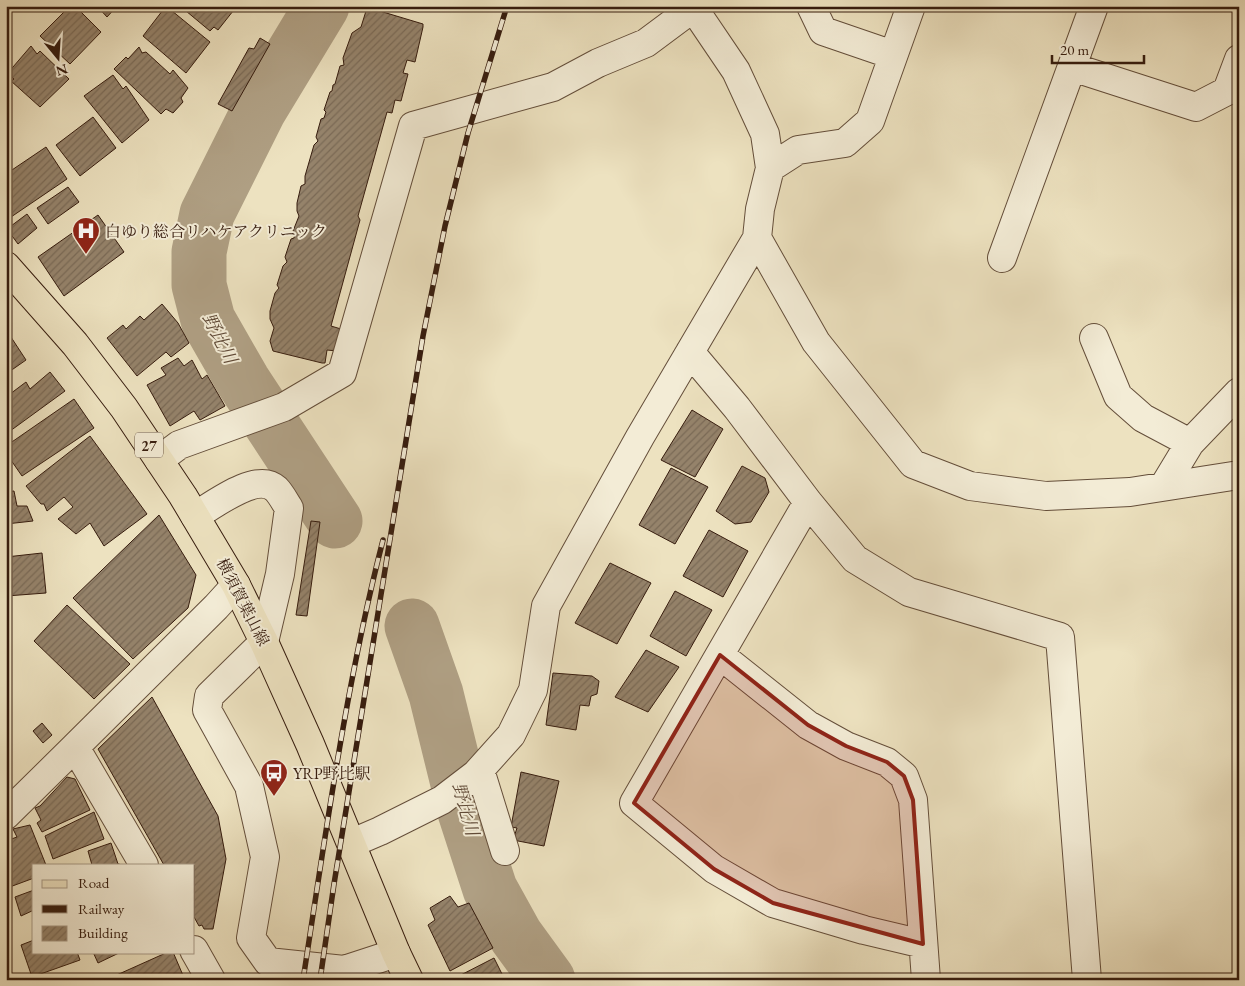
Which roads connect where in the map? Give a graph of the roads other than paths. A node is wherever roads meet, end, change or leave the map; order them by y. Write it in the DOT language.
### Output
graph roads {
  1 [pos="811,6"];
  2 [pos="910,6"];
  3 [pos="1094,6"];
  4 [pos="692,7"];
  5 [pos="893,55"];
  6 [pos="1239,59"];
  7 [pos="1072,67"];
  8 [pos="770,168"];
  9 [pos="757,238"];
  10 [pos="1002,258"];
  11 [pos="6,266"];
  12 [pos="1094,338"];
  13 [pos="690,352"];
  14 [pos="1239,392"];
  15 [pos="1190,443"];
  16 [pos="159,460"];
  17 [pos="1239,475"];
  18 [pos="1164,486"];
  19 [pos="808,502"];
  20 [pos="195,516"];
  21 [pos="236,584"];
  22 [pos="264,642"];
  23 [pos="720,656"];
  24 [pos="75,747"];
  25 [pos="478,772"];
  26 [pos="6,815"];
  27 [pos="352,842"];
  28 [pos="505,850"];
  29 [pos="143,864"];
  30 [pos="923,944"];
  31 [pos="195,952"];
  32 [pos="396,953"];
  33 [pos="211,980"];
  34 [pos="408,980"];
  35 [pos="926,980"];
  36 [pos="1087,980"];
  1 -- 5 [label="street"];
  2 -- 5 [label="street"];
  3 -- 7 [label="street"];
  4 -- 8 [label="street"];
  4 -- 16 [label="street"];
  5 -- 8 [label="street"];
  6 -- 7 [label="street"];
  7 -- 10 [label="street"];
  8 -- 9 [label="street"];
  9 -- 13 [label="street"];
  9 -- 18 [label="street"];
  11 -- 16 [label="main road, 横須賀葉山線 / 27"];
  12 -- 15 [label="street"];
  13 -- 19 [label="street"];
  13 -- 25 [label="street"];
  14 -- 15 [label="street"];
  15 -- 18 [label="street"];
  16 -- 20 [label="main road, 横須賀葉山線 / 27"];
  17 -- 18 [label="street"];
  19 -- 23 [label="street"];
  19 -- 36 [label="street"];
  20 -- 21 [label="main road, 横須賀葉山線 / 27"];
  20 -- 22 [label="street"];
  21 -- 22 [label="main road, 横須賀葉山線 / 27"];
  21 -- 24 [label="street"];
  22 -- 27 [label="main road, 横須賀葉山線 / 27"];
  22 -- 32 [label="street"];
  23 -- 30 [label="street"];
  23 -- 30 [label="street"];
  24 -- 26 [label="street"];
  24 -- 29 [label="street"];
  25 -- 27 [label="street"];
  25 -- 28 [label="street"];
  27 -- 32 [label="main road, 横須賀葉山線 / 27"];
  30 -- 35 [label="street"];
  31 -- 33 [label="street"];
  32 -- 34 [label="main road, 横須賀葉山線 / 27"];
}
